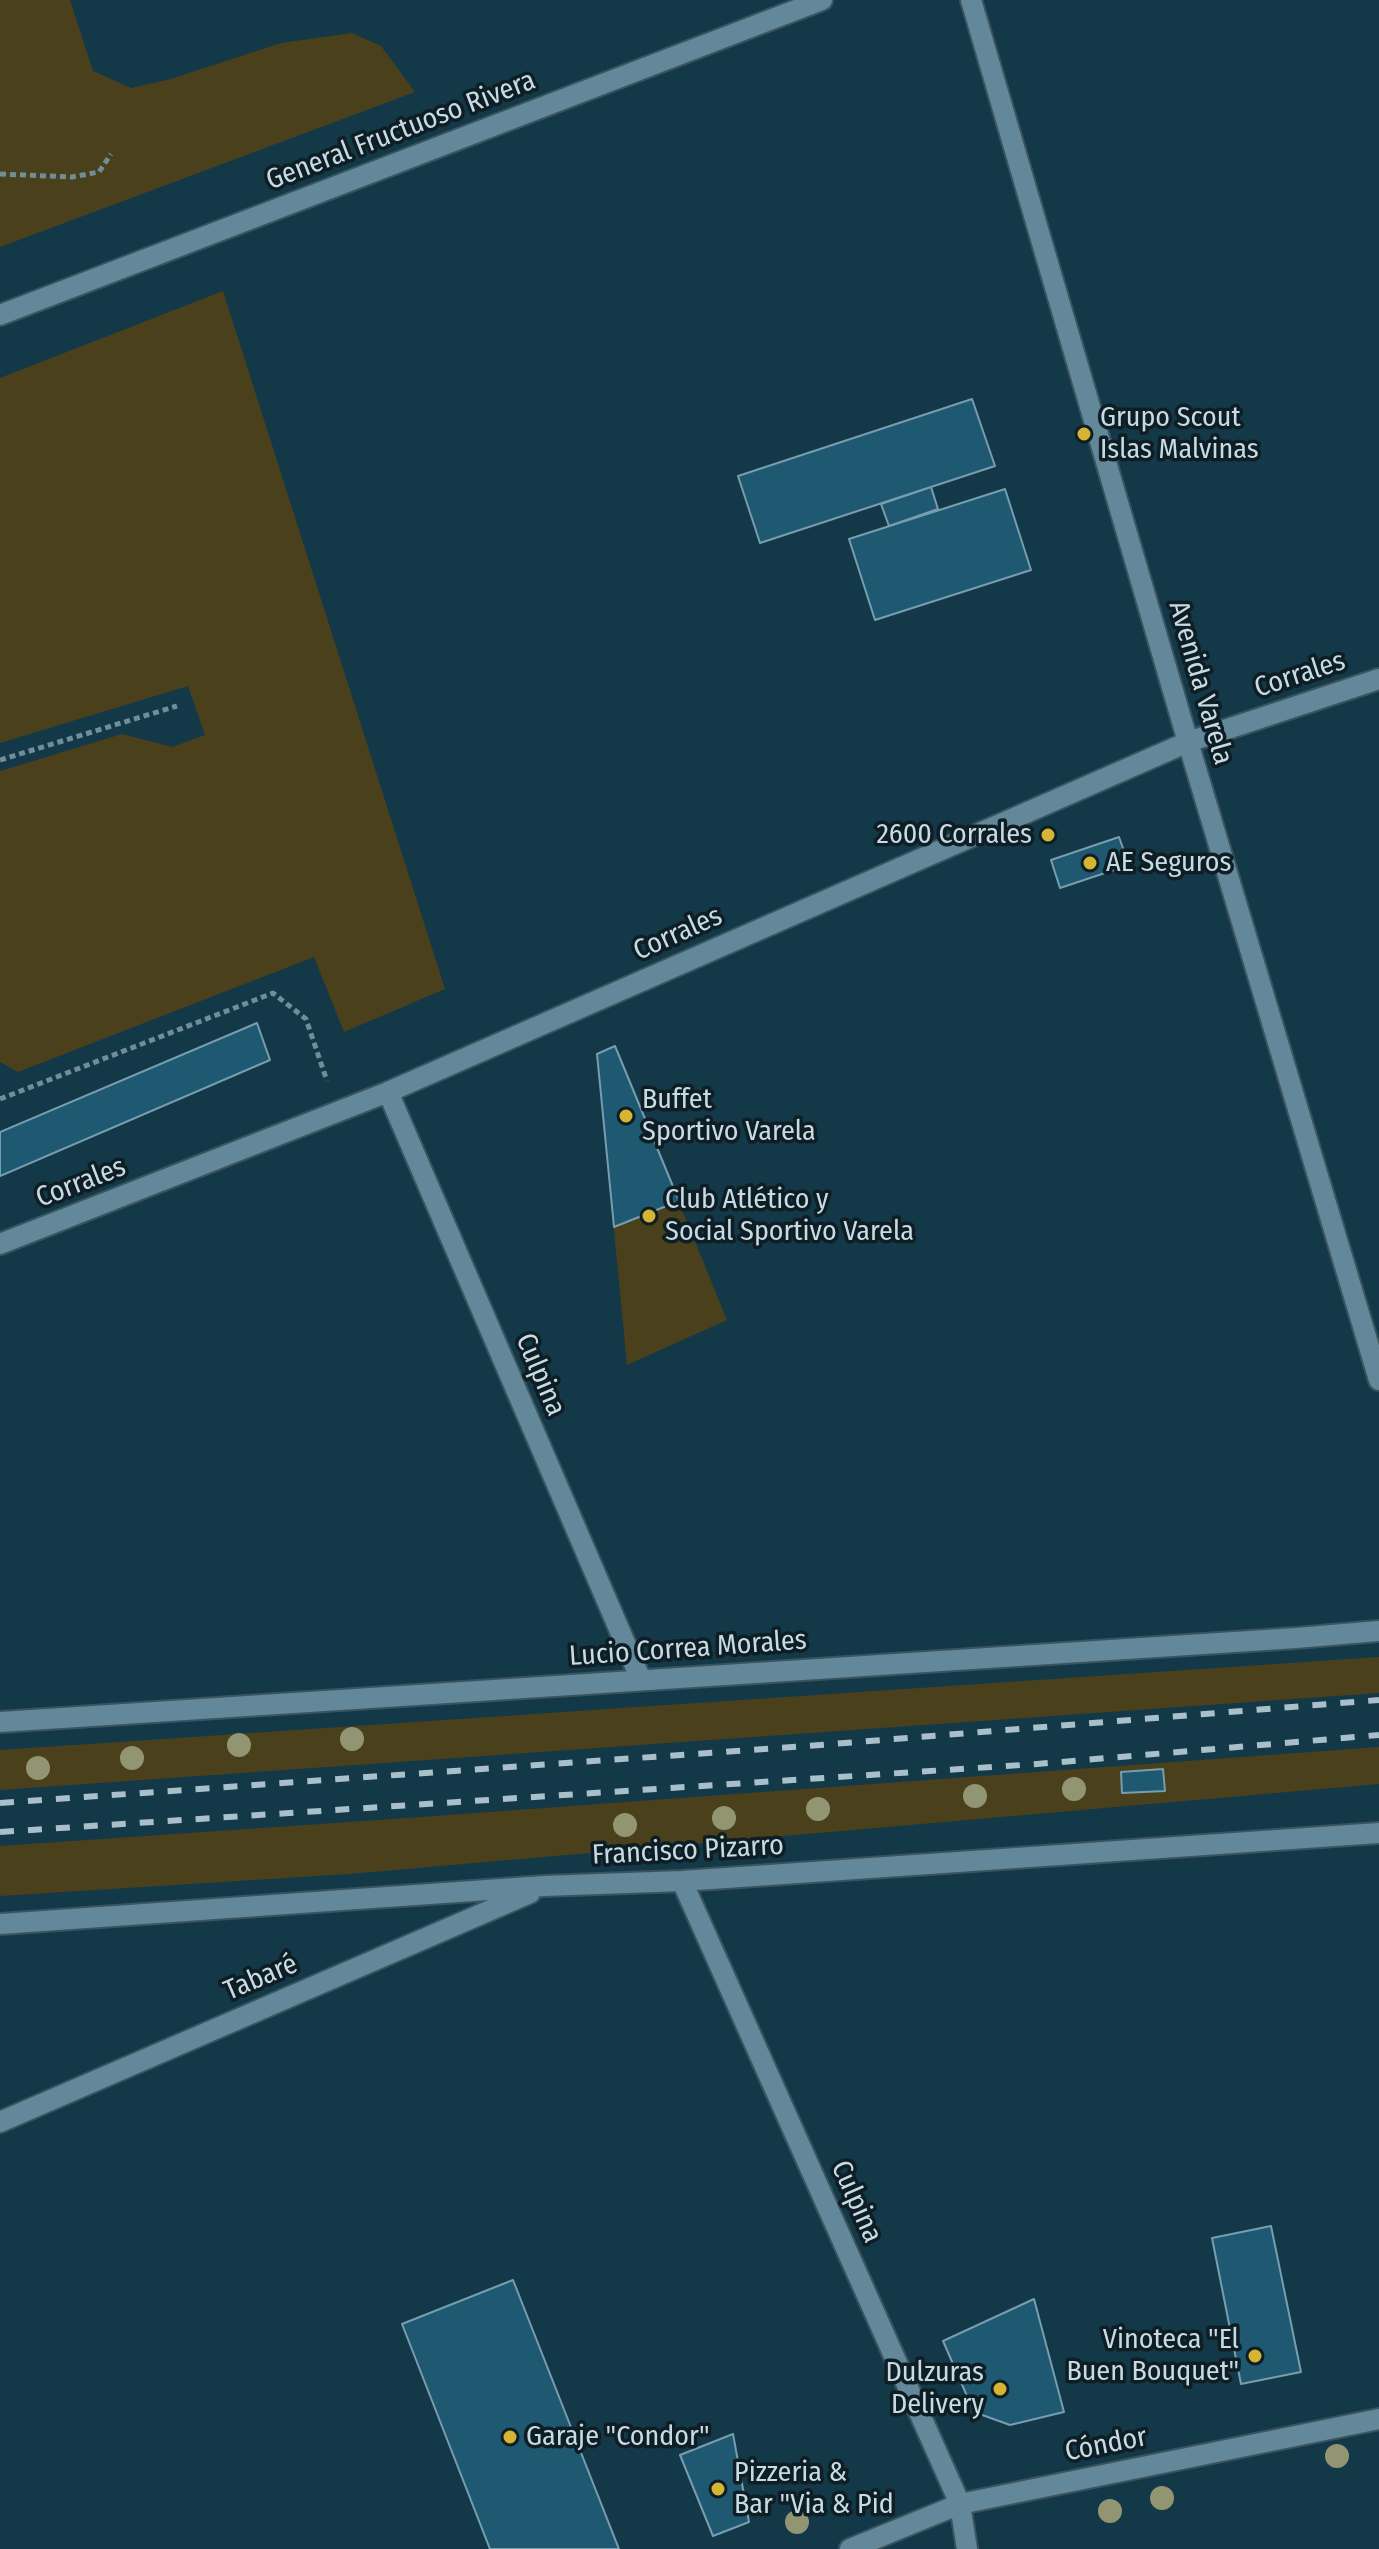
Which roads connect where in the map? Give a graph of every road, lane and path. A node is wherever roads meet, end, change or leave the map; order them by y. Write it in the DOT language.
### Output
graph roads {
  1 [pos="822,0"];
  2 [pos="971,0"];
  3 [pos="111,154"];
  4 [pos="0,174"];
  5 [pos="0,315"];
  6 [pos="1379,679"];
  7 [pos="177,706"];
  8 [pos="1188,742"];
  9 [pos="0,760"];
  10 [pos="388,1092"];
  11 [pos="0,1099"];
  12 [pos="338,1112"];
  13 [pos="0,1244"];
  14 [pos="1379,1380"];
  15 [pos="1379,1631"];
  16 [pos="641,1680"];
  17 [pos="0,1722"];
  18 [pos="1379,1833"];
  19 [pos="682,1881"];
  20 [pos="544,1886"];
  21 [pos="0,1924"];
  22 [pos="0,2122"];
  23 [pos="1379,2419"];
  24 [pos="960,2504"];
  25 [pos="850,2549"];
  26 [pos="967,2549"];
  1 -- 5 [label="street, General Fructuoso Rivera"];
  2 -- 8 [label="street, Avenida Varela"];
  3 -- 4 [label="path"];
  6 -- 8 [label="street, Corrales"];
  7 -- 9 [label="path"];
  8 -- 10 [label="street, Corrales"];
  8 -- 14 [label="street, Avenida Varela"];
  10 -- 12 [label="street, Corrales"];
  10 -- 16 [label="street, Culpina"];
  11 -- 12 [label="path"];
  12 -- 13 [label="street, Corrales"];
  15 -- 16 [label="street, Lucio Correa Morales"];
  16 -- 17 [label="street, Lucio Correa Morales"];
  18 -- 19 [label="street, Francisco Pizarro"];
  19 -- 20 [label="street, Francisco Pizarro"];
  19 -- 24 [label="street, Culpina"];
  20 -- 21 [label="street, Francisco Pizarro"];
  20 -- 22 [label="street, Tabaré"];
  23 -- 24 [label="street, Cóndor"];
  24 -- 25 [label="street, Cóndor"];
  24 -- 26 [label="street, Culpina"];
}
